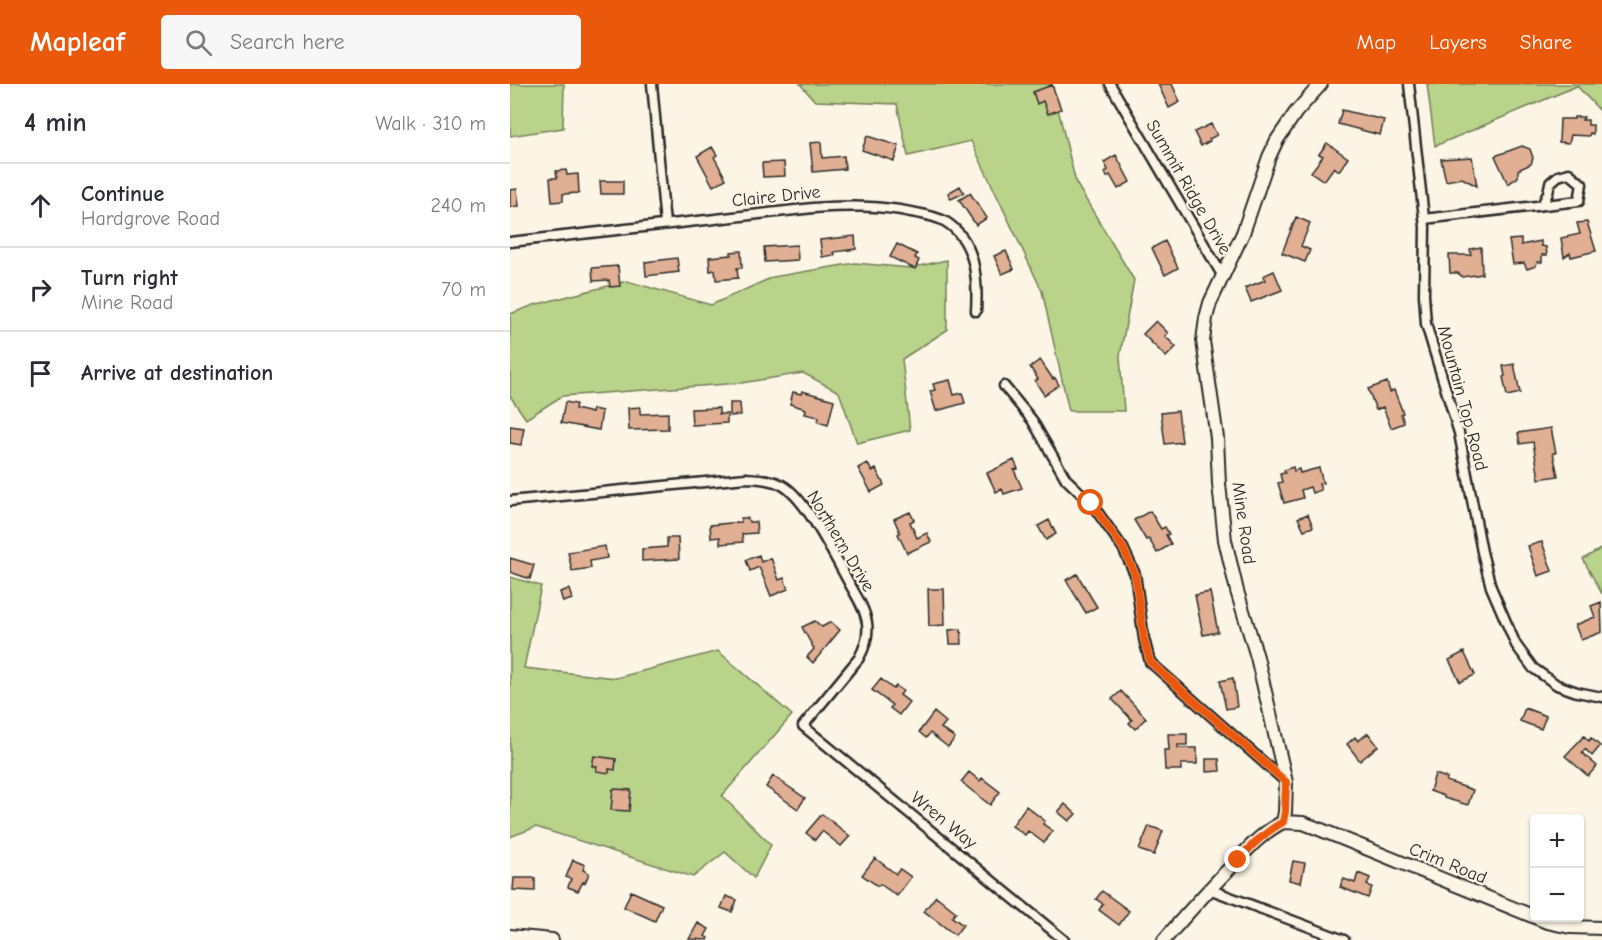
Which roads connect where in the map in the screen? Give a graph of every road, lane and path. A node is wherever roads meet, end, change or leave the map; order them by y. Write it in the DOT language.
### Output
graph roads {
  1 [pos="652,84"];
  2 [pos="1110,84"];
  3 [pos="1321,84"];
  4 [pos="1409,84"];
  5 [pos="1542,205"];
  6 [pos="1424,219"];
  7 [pos="665,224"];
  8 [pos="510,242"];
  9 [pos="1222,275"];
  10 [pos="976,310"];
  11 [pos="1004,386"];
  12 [pos="510,501"];
  13 [pos="1602,697"];
  14 [pos="803,726"];
  15 [pos="1286,782"];
  16 [pos="1283,822"];
  17 [pos="1209,889"];
  18 [pos="1602,928"];
  19 [pos="510,936"];
  20 [pos="552,940"];
  21 [pos="1064,940"];
  22 [pos="1164,940"];
  23 [pos="1344,940"];
  1 -- 7 [label="street"];
  2 -- 9 [label="street, Summit Ridge Drive"];
  3 -- 9 [label="street, Mine Road"];
  4 -- 6 [label="street, Mountain Top Road"];
  5 -- 5 [label="street"];
  5 -- 6 [label="street"];
  6 -- 13 [label="street, Mountain Top Road"];
  7 -- 8 [label="street, Claire Drive"];
  7 -- 10 [label="street, Claire Drive"];
  9 -- 15 [label="street, Mine Road"];
  11 -- 15 [label="street"];
  12 -- 14 [label="street, Northern Drive"];
  14 -- 21 [label="street, Wren Way"];
  15 -- 16 [label="street, Mine Road"];
  16 -- 17 [label="street"];
  16 -- 18 [label="street, Crim Road"];
  17 -- 22 [label="street"];
  17 -- 23 [label="street"];
  19 -- 20 [label="street"];
}
